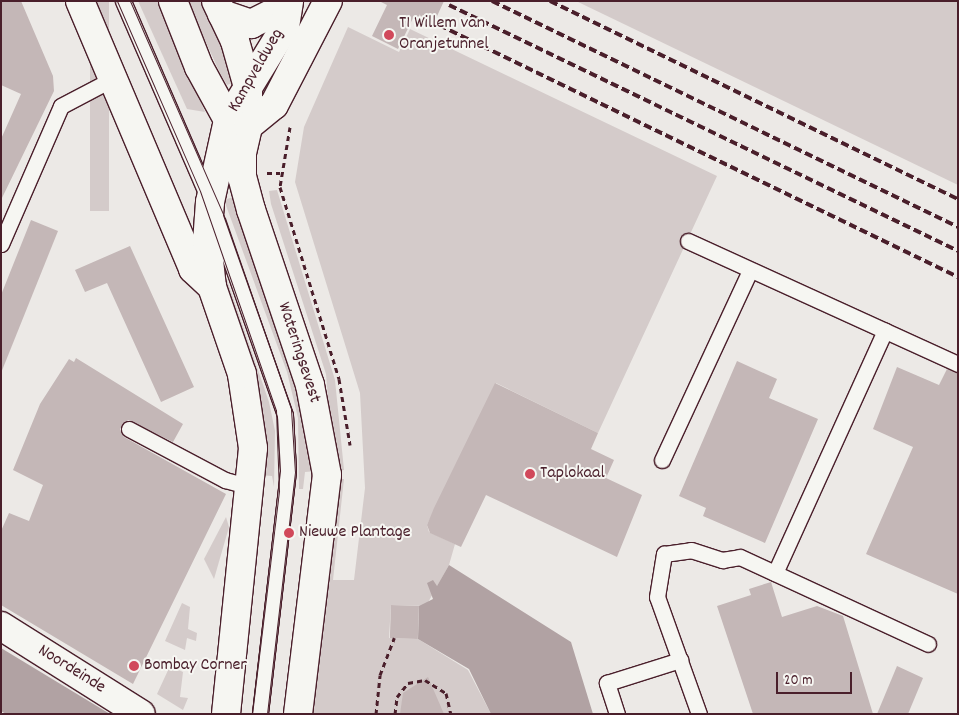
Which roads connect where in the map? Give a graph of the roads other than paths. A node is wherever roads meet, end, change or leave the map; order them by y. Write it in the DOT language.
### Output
graph roads {
  1 [pos="80,1"];
  2 [pos="123,1"];
  3 [pos="172,1"];
  4 [pos="328,1"];
  5 [pos="288,4"];
  6 [pos="219,8"];
  7 [pos="114,78"];
  8 [pos="248,87"];
  9 [pos="238,123"];
  10 [pos="218,150"];
  11 [pos="193,162"];
  12 [pos="210,202"];
  13 [pos="688,242"];
  14 [pos="1,244"];
  15 [pos="750,270"];
  16 [pos="212,288"];
  17 [pos="885,331"];
  18 [pos="958,364"];
  19 [pos="128,429"];
  20 [pos="662,460"];
  21 [pos="252,487"];
  22 [pos="775,573"];
  23 [pos="1,626"];
  24 [pos="928,644"];
  25 [pos="680,660"];
  26 [pos="141,714"];
  27 [pos="226,714"];
  28 [pos="260,714"];
  29 [pos="298,714"];
  30 [pos="617,714"];
  31 [pos="699,714"];
  1 -- 7 [label="main road, Wateringsevest"];
  2 -- 11 [label="lane, Wateringsevest"];
  3 -- 9 [label="main road"];
  4 -- 9 [label="main road, Kampveldweg"];
  5 -- 6 [label="main road"];
  5 -- 8 [label="main road, Kampveldweg"];
  6 -- 8 [label="main road, Wateringsevest"];
  7 -- 14 [label="lane"];
  7 -- 16 [label="main road, Wateringsevest"];
  8 -- 9 [label="main road, Wateringsevest"];
  9 -- 10 [label="main road, Wateringsevest"];
  9 -- 29 [label="main road, Wateringsevest"];
  10 -- 11 [label="lane"];
  10 -- 12 [label="main road, Wateringsevest"];
  11 -- 12 [label="lane, Wateringsevest"];
  12 -- 16 [label="main road, Wateringsevest"];
  12 -- 28 [label="lane, Wateringsevest"];
  13 -- 15 [label="lane"];
  15 -- 17 [label="lane"];
  15 -- 20 [label="lane"];
  16 -- 21 [label="main road, Wateringsevest"];
  17 -- 18 [label="lane"];
  17 -- 22 [label="lane"];
  19 -- 21 [label="lane"];
  21 -- 27 [label="main road, Wateringsevest"];
  22 -- 24 [label="lane"];
  22 -- 25 [label="lane"];
  23 -- 26 [label="main road, Noordeinde"];
  25 -- 30 [label="lane"];
  25 -- 31 [label="lane"];
}
